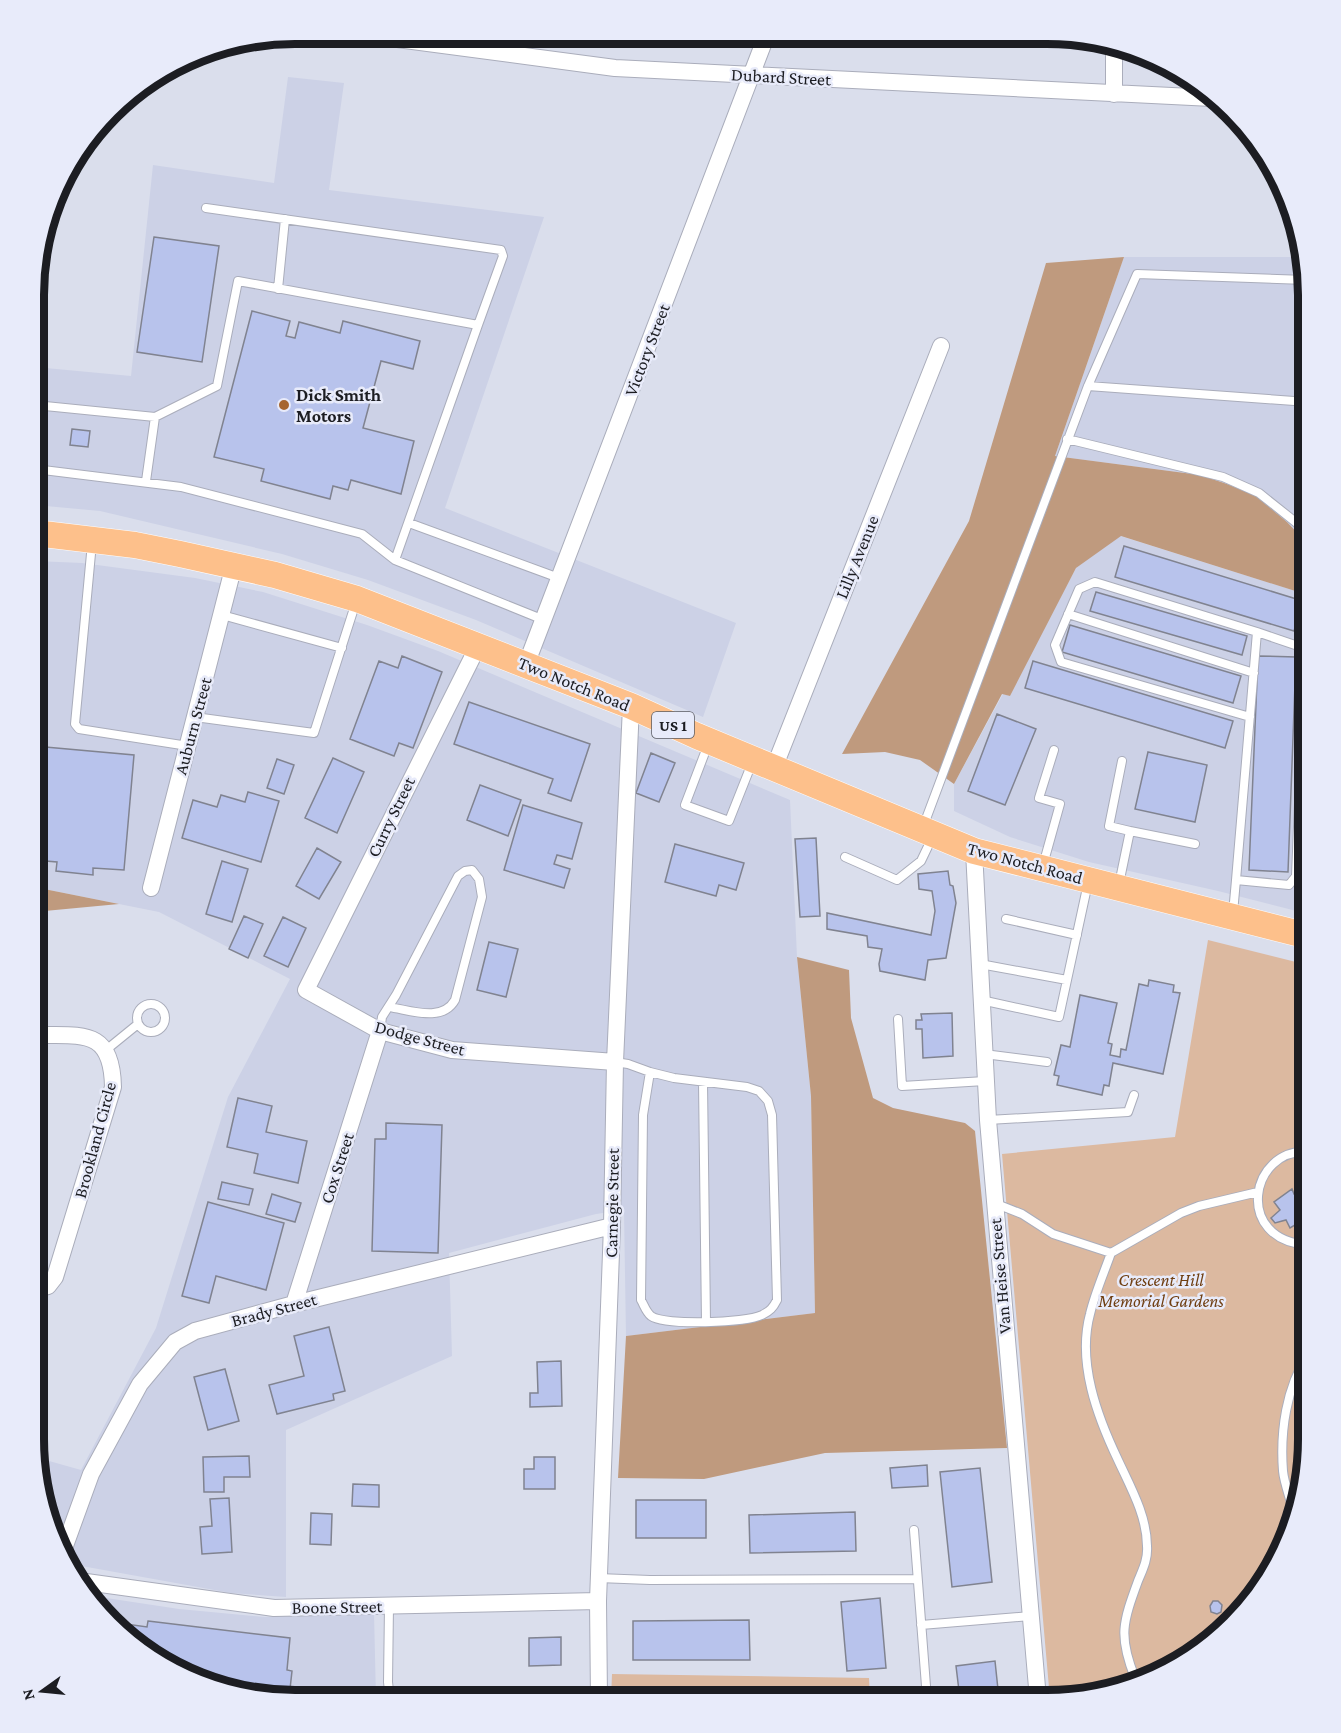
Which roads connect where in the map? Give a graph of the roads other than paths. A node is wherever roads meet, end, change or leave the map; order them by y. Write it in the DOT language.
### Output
graph roads {
  1 [pos="437,44"];
  2 [pos="491,44"];
  3 [pos="763,44"];
  4 [pos="491,51"];
  5 [pos="1114,53"];
  6 [pos="751,76"];
  7 [pos="1114,94"];
  8 [pos="1202,98"];
  9 [pos="206,208"];
  10 [pos="285,219"];
  11 [pos="1297,280"];
  12 [pos="278,289"];
  13 [pos="478,325"];
  14 [pos="941,346"];
  15 [pos="1088,386"];
  16 [pos="1298,401"];
  17 [pos="44,406"];
  18 [pos="155,417"];
  19 [pos="1067,439"];
  20 [pos="44,470"];
  21 [pos="147,481"];
  22 [pos="410,523"];
  23 [pos="1298,524"];
  24 [pos="44,534"];
  25 [pos="92,539"];
  26 [pos="395,560"];
  27 [pos="234,565"];
  28 [pos="559,578"];
  29 [pos="357,599"];
  30 [pos="1068,614"];
  31 [pos="222,615"];
  32 [pos="544,620"];
  33 [pos="1257,632"];
  34 [pos="478,646"];
  35 [pos="1298,646"];
  36 [pos="342,648"];
  37 [pos="526,665"];
  38 [pos="1254,674"];
  39 [pos="631,706"];
  40 [pos="195,717"];
  41 [pos="1250,717"];
  42 [pos="709,741"];
  43 [pos="188,746"];
  44 [pos="1054,750"];
  45 [pos="1122,760"];
  46 [pos="764,764"];
  47 [pos="1298,827"];
  48 [pos="1130,831"];
  49 [pos="928,832"];
  50 [pos="1195,844"];
  51 [pos="974,851"];
  52 [pos="845,857"];
  53 [pos="1042,868"];
  54 [pos="1089,880"];
  55 [pos="1236,880"];
  56 [pos="151,888"];
  57 [pos="1118,888"];
  58 [pos="1233,917"];
  59 [pos="1006,919"];
  60 [pos="1298,933"];
  61 [pos="1077,935"];
  62 [pos="979,963"];
  63 [pos="1067,980"];
  64 [pos="306,990"];
  65 [pos="981,1000"];
  66 [pos="389,1006"];
  67 [pos="898,1020"];
  68 [pos="138,1024"];
  69 [pos="380,1031"];
  70 [pos="44,1035"];
  71 [pos="106,1050"];
  72 [pos="983,1054"];
  73 [pos="615,1062"];
  74 [pos="1047,1062"];
  75 [pos="650,1072"];
  76 [pos="703,1082"];
  77 [pos="985,1082"];
  78 [pos="1134,1095"];
  79 [pos="988,1120"];
  80 [pos="1298,1153"];
  81 [pos="1258,1192"];
  82 [pos="994,1203"];
  83 [pos="612,1226"];
  84 [pos="1298,1244"];
  85 [pos="1111,1253"];
  86 [pos="44,1288"];
  87 [pos="294,1304"];
  88 [pos="706,1322"];
  89 [pos="1298,1369"];
  90 [pos="1290,1499"];
  91 [pos="914,1530"];
  92 [pos="66,1543"];
  93 [pos="598,1578"];
  94 [pos="917,1579"];
  95 [pos="89,1582"];
  96 [pos="598,1601"];
  97 [pos="389,1606"];
  98 [pos="1030,1616"];
  99 [pos="921,1625"];
  100 [pos="1134,1674"];
  101 [pos="389,1690"];
  102 [pos="600,1690"];
  103 [pos="926,1690"];
  104 [pos="1037,1690"];
  1 -- 4 [label="street, Dubard Street"];
  2 -- 4 [label="street"];
  3 -- 6 [label="street, Victory Street"];
  4 -- 6 [label="street, Dubard Street"];
  5 -- 7 [label="street"];
  6 -- 7 [label="street, Dubard Street"];
  6 -- 28 [label="street, Victory Street"];
  7 -- 8 [label="street, Dubard Street"];
  9 -- 10 [label="lane"];
  10 -- 12 [label="lane"];
  10 -- 13 [label="lane"];
  11 -- 15 [label="lane"];
  12 -- 13 [label="lane"];
  12 -- 18 [label="lane"];
  13 -- 22 [label="lane"];
  14 -- 46 [label="street, Lilly Avenue"];
  15 -- 16 [label="lane"];
  15 -- 19 [label="lane"];
  17 -- 18 [label="lane"];
  18 -- 21 [label="lane"];
  19 -- 23 [label="lane"];
  19 -- 49 [label="lane"];
  20 -- 21 [label="lane"];
  21 -- 26 [label="lane"];
  22 -- 26 [label="lane"];
  22 -- 28 [label="lane"];
  24 -- 25 [label="main road, Two Notch Road / US 1"];
  25 -- 27 [label="main road, Two Notch Road / US 1"];
  25 -- 43 [label="lane"];
  26 -- 32 [label="lane"];
  27 -- 29 [label="main road, Two Notch Road / US 1"];
  27 -- 31 [label="street, Auburn Street"];
  28 -- 32 [label="street, Victory Street"];
  29 -- 34 [label="main road, Two Notch Road / US 1"];
  29 -- 36 [label="lane"];
  30 -- 33 [label="lane"];
  30 -- 38 [label="lane"];
  30 -- 41 [label="lane"];
  31 -- 36 [label="lane"];
  31 -- 40 [label="street, Auburn Street"];
  32 -- 37 [label="street, Victory Street"];
  33 -- 35 [label="lane"];
  33 -- 38 [label="lane"];
  34 -- 37 [label="main road, Two Notch Road / US 1"];
  34 -- 64 [label="street, Curry Street"];
  36 -- 40 [label="lane"];
  37 -- 39 [label="main road, Two Notch Road / US 1"];
  38 -- 41 [label="lane"];
  39 -- 42 [label="main road, Two Notch Road / US 1"];
  39 -- 73 [label="street, Carnegie Street"];
  40 -- 43 [label="street, Auburn Street"];
  41 -- 55 [label="lane"];
  42 -- 46 [label="main road, Two Notch Road / US 1"];
  42 -- 46 [label="lane"];
  43 -- 56 [label="street, Auburn Street"];
  44 -- 53 [label="lane"];
  45 -- 48 [label="lane"];
  46 -- 49 [label="main road, Two Notch Road / US 1"];
  47 -- 55 [label="lane"];
  48 -- 50 [label="lane"];
  48 -- 57 [label="lane"];
  49 -- 51 [label="main road, Two Notch Road / US 1"];
  49 -- 52 [label="lane"];
  51 -- 53 [label="main road, Two Notch Road / US 1"];
  51 -- 62 [label="street, Van Heise Street"];
  53 -- 54 [label="main road, Two Notch Road / US 1"];
  54 -- 57 [label="main road, Two Notch Road / US 1"];
  54 -- 61 [label="lane"];
  55 -- 58 [label="lane"];
  57 -- 58 [label="main road, Two Notch Road / US 1"];
  58 -- 60 [label="main road, Two Notch Road / US 1"];
  59 -- 61 [label="lane"];
  61 -- 63 [label="lane"];
  62 -- 63 [label="lane"];
  62 -- 65 [label="street, Van Heise Street"];
  63 -- 65 [label="lane"];
  64 -- 69 [label="street, Dodge Street"];
  65 -- 72 [label="street, Van Heise Street"];
  66 -- 66 [label="lane"];
  66 -- 69 [label="lane"];
  67 -- 77 [label="lane"];
  68 -- 71 [label="lane"];
  69 -- 73 [label="street, Dodge Street"];
  69 -- 87 [label="street, Cox Street"];
  70 -- 71 [label="street"];
  71 -- 86 [label="street, Brookland Circle"];
  72 -- 74 [label="lane"];
  72 -- 77 [label="street, Van Heise Street"];
  73 -- 75 [label="lane"];
  73 -- 83 [label="street, Carnegie Street"];
  75 -- 76 [label="lane"];
  75 -- 88 [label="lane"];
  76 -- 88 [label="lane"];
  76 -- 88 [label="lane"];
  77 -- 79 [label="street, Van Heise Street"];
  78 -- 79 [label="lane"];
  79 -- 82 [label="street, Van Heise Street"];
  80 -- 81 [label="lane"];
  81 -- 84 [label="lane"];
  81 -- 85 [label="lane"];
  82 -- 85 [label="lane"];
  82 -- 98 [label="street, Van Heise Street"];
  83 -- 87 [label="street, Brady Street"];
  83 -- 93 [label="street, Carnegie Street"];
  85 -- 100 [label="lane"];
  87 -- 92 [label="street, Brady Street"];
  89 -- 90 [label="lane"];
  91 -- 94 [label="lane"];
  93 -- 94 [label="lane"];
  93 -- 96 [label="street, Carnegie Street"];
  94 -- 99 [label="lane"];
  95 -- 97 [label="street, Boone Street"];
  96 -- 97 [label="street, Boone Street"];
  96 -- 102 [label="street, Carnegie Street"];
  97 -- 101 [label="lane"];
  98 -- 99 [label="lane"];
  98 -- 104 [label="street, Van Heise Street"];
  99 -- 103 [label="lane"];
}
